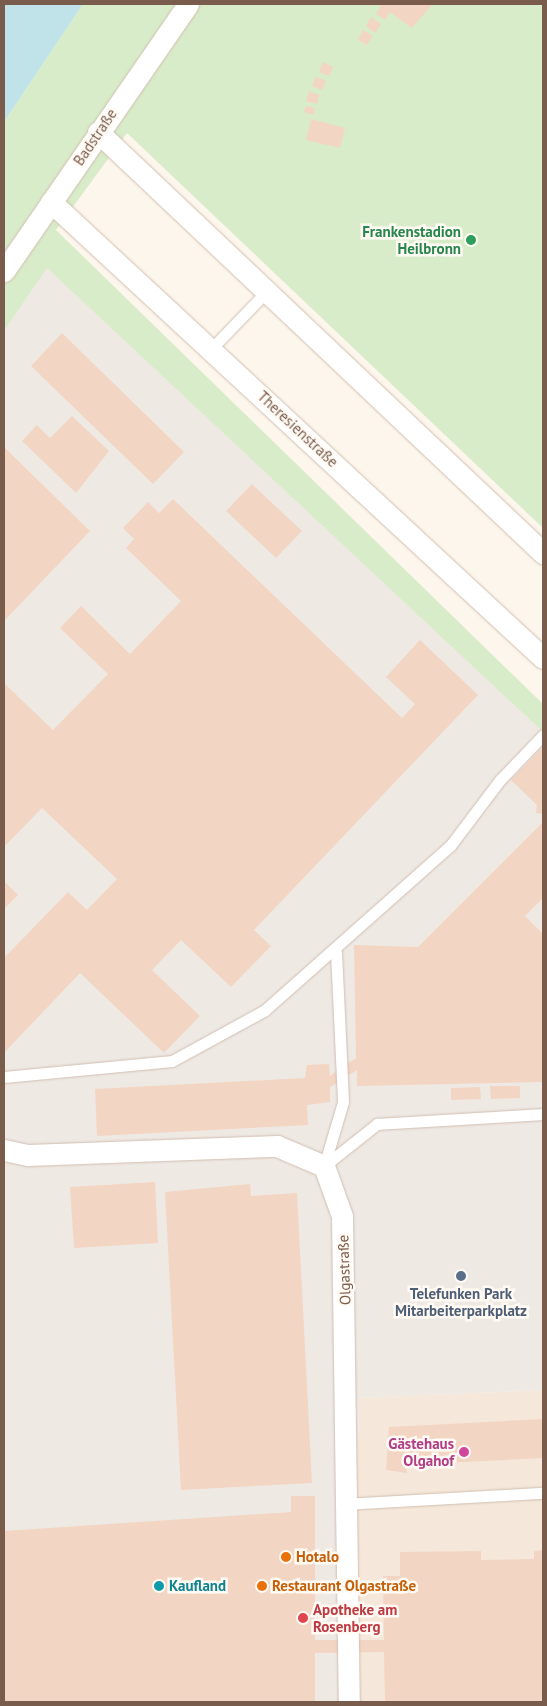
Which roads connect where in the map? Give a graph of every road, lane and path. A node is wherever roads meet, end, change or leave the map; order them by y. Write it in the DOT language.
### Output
graph roads {
  1 [pos="188,4"];
  2 [pos="98,132"];
  3 [pos="51,202"];
  4 [pos="4,271"];
  5 [pos="266,291"];
  6 [pos="212,348"];
  7 [pos="543,553"];
  8 [pos="543,658"];
  9 [pos="543,735"];
  10 [pos="336,952"];
  11 [pos="4,1078"];
  12 [pos="543,1114"];
  13 [pos="4,1150"];
  14 [pos="324,1166"];
  15 [pos="543,1493"];
  16 [pos="344,1504"];
  17 [pos="349,1702"];
  1 -- 2 [label="street, Badstraße"];
  2 -- 3 [label="street, Badstraße"];
  2 -- 5 [label="street"];
  3 -- 4 [label="street, Badstraße"];
  3 -- 6 [label="street, Theresienstraße"];
  5 -- 6 [label="lane"];
  5 -- 7 [label="street"];
  6 -- 8 [label="street, Theresienstraße"];
  9 -- 10 [label="lane"];
  10 -- 11 [label="lane"];
  10 -- 14 [label="lane"];
  12 -- 14 [label="lane"];
  13 -- 14 [label="street"];
  14 -- 16 [label="street, Olgastraße"];
  15 -- 16 [label="lane"];
  16 -- 17 [label="street, Olgastraße"];
}
